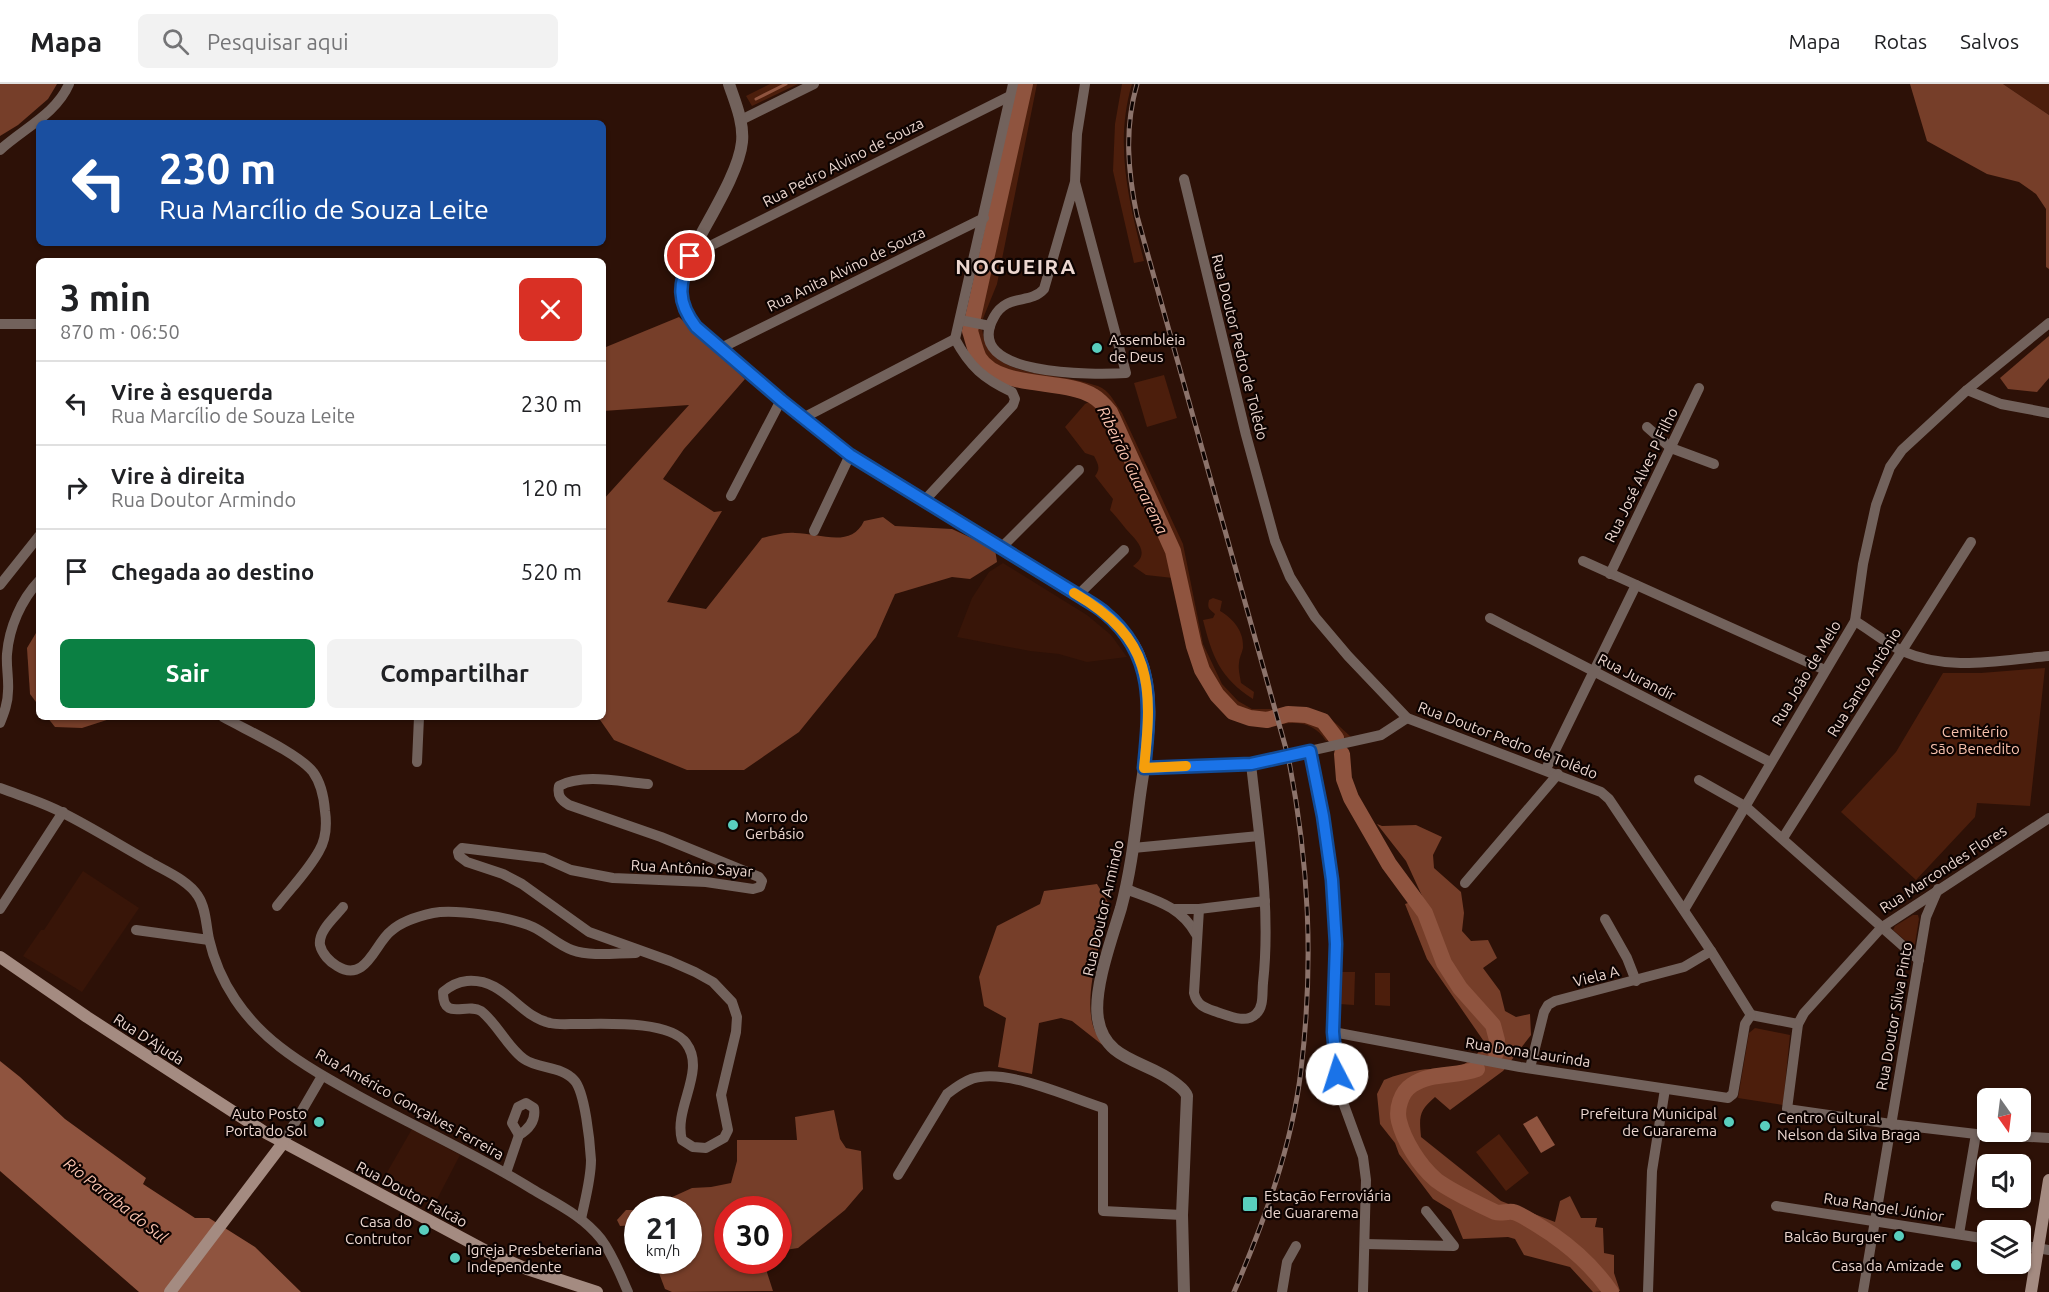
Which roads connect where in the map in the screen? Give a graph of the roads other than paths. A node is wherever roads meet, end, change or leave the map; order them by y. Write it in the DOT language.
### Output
graph roads {
  1 [pos="69,84"];
  2 [pos="729,84"];
  3 [pos="814,84"];
  4 [pos="1013,84"];
  5 [pos="1085,84"];
  6 [pos="1010,96"];
  7 [pos="39,120"];
  8 [pos="741,120"];
  9 [pos="36,122"];
  10 [pos="0,150"];
  11 [pos="1184,179"];
  12 [pos="1075,182"];
  13 [pos="984,218"];
  14 [pos="690,256"];
  15 [pos="962,321"];
  16 [pos="2049,323"];
  17 [pos="0,324"];
  18 [pos="36,324"];
  19 [pos="988,326"];
  20 [pos="955,339"];
  21 [pos="721,348"];
  22 [pos="1699,388"];
  23 [pos="1967,390"];
  24 [pos="781,400"];
  25 [pos="2049,413"];
  26 [pos="803,418"];
  27 [pos="1647,427"];
  28 [pos="1671,448"];
  29 [pos="850,455"];
  30 [pos="1714,464"];
  31 [pos="1079,470"];
  32 [pos="731,496"];
  33 [pos="924,501"];
  34 [pos="814,531"];
  35 [pos="36,541"];
  36 [pos="1971,542"];
  37 [pos="1001,548"];
  38 [pos="1124,550"];
  39 [pos="1583,561"];
  40 [pos="1610,574"];
  41 [pos="0,585"];
  42 [pos="36,585"];
  43 [pos="1636,585"];
  44 [pos="1078,595"];
  45 [pos="1490,618"];
  46 [pos="1855,621"];
  47 [pos="1901,650"];
  48 [pos="2049,656"];
  49 [pos="1826,670"];
  50 [pos="1594,672"];
  51 [pos="1407,718"];
  52 [pos="228,720"];
  53 [pos="419,720"];
  54 [pos="0,723"];
  55 [pos="1310,751"];
  56 [pos="417,762"];
  57 [pos="1770,762"];
  58 [pos="1251,764"];
  59 [pos="1144,768"];
  60 [pos="1546,769"];
  61 [pos="1558,774"];
  62 [pos="1699,780"];
  63 [pos="648,784"];
  64 [pos="0,788"];
  65 [pos="1745,806"];
  66 [pos="63,812"];
  67 [pos="2049,818"];
  68 [pos="1259,836"];
  69 [pos="1783,838"];
  70 [pos="1133,848"];
  71 [pos="1464,883"];
  72 [pos="1126,889"];
  73 [pos="1938,889"];
  74 [pos="1265,901"];
  75 [pos="277,906"];
  76 [pos="1913,906"];
  77 [pos="343,907"];
  78 [pos="0,909"];
  79 [pos="1175,909"];
  80 [pos="1199,909"];
  81 [pos="1684,910"];
  82 [pos="1926,917"];
  83 [pos="1605,920"];
  84 [pos="1881,928"];
  85 [pos="136,930"];
  86 [pos="1196,934"];
  87 [pos="209,940"];
  88 [pos="1711,951"];
  89 [pos="646,953"];
  90 [pos="0,957"];
  91 [pos="1919,960"];
  92 [pos="1636,981"];
  93 [pos="1748,1019"];
  94 [pos="1798,1024"];
  95 [pos="1333,1032"];
  96 [pos="1530,1068"];
  97 [pos="322,1076"];
  98 [pos="1665,1089"];
  99 [pos="1890,1124"];
  100 [pos="1976,1134"];
  101 [pos="519,1135"];
  102 [pos="2049,1138"];
  103 [pos="283,1143"];
  104 [pos="506,1173"];
  105 [pos="898,1175"];
  106 [pos="2049,1180"];
  107 [pos="1776,1206"];
  108 [pos="1426,1211"];
  109 [pos="1182,1215"];
  110 [pos="581,1219"];
  111 [pos="1874,1221"];
  112 [pos="1959,1234"];
  113 [pos="1977,1237"];
  114 [pos="1365,1244"];
  115 [pos="1296,1246"];
  116 [pos="2044,1249"];
  117 [pos="170,1292"];
  118 [pos="597,1292"];
  119 [pos="628,1292"];
  120 [pos="1184,1292"];
  121 [pos="1282,1292"];
  122 [pos="1363,1292"];
  123 [pos="1648,1292"];
  124 [pos="1863,1292"];
  125 [pos="2031,1292"];
  1 -- 7 [label="street"];
  2 -- 8 [label="street, Rua Doutor Armindo"];
  3 -- 8 [label="street"];
  4 -- 6 [label="street"];
  5 -- 12 [label="street"];
  6 -- 13 [label="street"];
  6 -- 14 [label="street, Rua Pedro Alvino de Souza"];
  8 -- 14 [label="street, Rua Doutor Armindo"];
  9 -- 10 [label="street"];
  11 -- 51 [label="street, Rua Doutor Pedro de Tolêdo"];
  12 -- 19 [label="street"];
  12 -- 19 [label="street"];
  13 -- 15 [label="street"];
  13 -- 21 [label="street, Rua Anita Alvino de Souza"];
  14 -- 21 [label="street, Rua Doutor Armindo"];
  15 -- 19 [label="street"];
  15 -- 20 [label="street"];
  16 -- 23 [label="street, Rua João de Melo"];
  17 -- 18 [label="street"];
  20 -- 26 [label="street"];
  20 -- 33 [label="street"];
  21 -- 24 [label="street, Rua Doutor Armindo"];
  22 -- 28 [label="street, Rua José Alves P Filho"];
  23 -- 25 [label="street"];
  23 -- 46 [label="street, Rua João de Melo"];
  24 -- 26 [label="street, Rua Doutor Armindo"];
  24 -- 32 [label="street"];
  26 -- 29 [label="street, Rua Doutor Armindo"];
  27 -- 28 [label="street"];
  28 -- 30 [label="street"];
  28 -- 40 [label="street, Rua José Alves P Filho"];
  29 -- 33 [label="street, Rua Doutor Armindo"];
  29 -- 34 [label="street"];
  31 -- 37 [label="street"];
  33 -- 37 [label="street, Rua Doutor Armindo"];
  35 -- 41 [label="street"];
  36 -- 47 [label="street, Rua Santo Antônio"];
  37 -- 44 [label="street, Rua Doutor Armindo"];
  38 -- 44 [label="street"];
  39 -- 40 [label="street"];
  40 -- 43 [label="street"];
  42 -- 54 [label="street"];
  43 -- 49 [label="street"];
  43 -- 50 [label="street"];
  44 -- 59 [label="street, Rua Doutor Armindo"];
  45 -- 50 [label="street, Rua Jurandir"];
  46 -- 47 [label="street"];
  46 -- 49 [label="street, Rua João de Melo"];
  47 -- 48 [label="street"];
  47 -- 69 [label="street, Rua Santo Antônio"];
  49 -- 57 [label="street, Rua João de Melo"];
  50 -- 57 [label="street, Rua Jurandir"];
  50 -- 60 [label="street"];
  51 -- 55 [label="street"];
  51 -- 60 [label="street, Rua Doutor Pedro de Tolêdo"];
  52 -- 75 [label="street"];
  53 -- 56 [label="street"];
  55 -- 58 [label="street"];
  55 -- 95 [label="street"];
  57 -- 65 [label="street, Rua João de Melo"];
  58 -- 59 [label="street"];
  58 -- 68 [label="street"];
  59 -- 70 [label="street, Rua Doutor Armindo"];
  60 -- 61 [label="street, Rua Doutor Pedro de Tolêdo"];
  61 -- 71 [label="street"];
  61 -- 81 [label="street, Rua Doutor Pedro de Tolêdo"];
  62 -- 65 [label="street"];
  63 -- 89 [label="street, Rua Antônio Sayar"];
  64 -- 66 [label="street, Rua Américo Gonçalves Ferreira"];
  65 -- 69 [label="street"];
  65 -- 81 [label="street, Rua João de Melo"];
  66 -- 78 [label="street"];
  66 -- 87 [label="street, Rua Américo Gonçalves Ferreira"];
  67 -- 73 [label="street, Rua Marcondes Flores"];
  68 -- 70 [label="street"];
  68 -- 74 [label="street"];
  69 -- 84 [label="street"];
  70 -- 72 [label="street, Rua Doutor Armindo"];
  72 -- 79 [label="street"];
  72 -- 109 [label="street, Rua Doutor Armindo"];
  73 -- 76 [label="street, Rua Marcondes Flores"];
  73 -- 82 [label="street, Rua Doutor Silva Pinto"];
  74 -- 80 [label="street"];
  74 -- 86 [label="street"];
  76 -- 82 [label="street"];
  76 -- 84 [label="street, Rua Marcondes Flores"];
  77 -- 89 [label="street"];
  79 -- 80 [label="street"];
  79 -- 86 [label="street"];
  80 -- 86 [label="street"];
  81 -- 88 [label="street, Rua Doutor Pedro de Tolêdo"];
  82 -- 91 [label="street, Rua Doutor Silva Pinto"];
  83 -- 92 [label="street"];
  84 -- 91 [label="street"];
  84 -- 94 [label="street, Rua Marcondes Flores"];
  85 -- 87 [label="street"];
  87 -- 97 [label="street, Rua Américo Gonçalves Ferreira"];
  88 -- 92 [label="street, Viela A"];
  88 -- 93 [label="street, Rua Doutor Pedro de Tolêdo"];
  89 -- 110 [label="street"];
  90 -- 103 [label="main road, Rua D'Ajuda"];
  91 -- 99 [label="street, Rua Doutor Silva Pinto"];
  92 -- 96 [label="street, Viela A"];
  93 -- 94 [label="street"];
  93 -- 98 [label="street, Rua Dona Laurinda"];
  94 -- 99 [label="street"];
  95 -- 96 [label="street, Rua Dona Laurinda"];
  95 -- 114 [label="street"];
  96 -- 98 [label="street, Rua Dona Laurinda"];
  97 -- 103 [label="street"];
  97 -- 104 [label="street, Rua Américo Gonçalves Ferreira"];
  98 -- 123 [label="street"];
  99 -- 100 [label="street"];
  99 -- 111 [label="street, Rua Doutor Silva Pinto"];
  100 -- 102 [label="street"];
  100 -- 112 [label="street"];
  101 -- 104 [label="street"];
  103 -- 117 [label="main road"];
  103 -- 118 [label="main road, Rua Doutor Falcão"];
  104 -- 110 [label="street, Rua Américo Gonçalves Ferreira"];
  105 -- 109 [label="street"];
  106 -- 116 [label="main road"];
  107 -- 111 [label="street, Rua Rangel Júnior"];
  108 -- 114 [label="street"];
  109 -- 120 [label="street, Rua Doutor Armindo"];
  110 -- 119 [label="street, Rua Américo Gonçalves Ferreira"];
  111 -- 112 [label="street, Rua Rangel Júnior"];
  111 -- 124 [label="street, Rua Doutor Silva Pinto"];
  112 -- 113 [label="street, Rua Rangel Júnior"];
  114 -- 122 [label="street"];
  115 -- 121 [label="street"];
  116 -- 125 [label="main road"];
}
